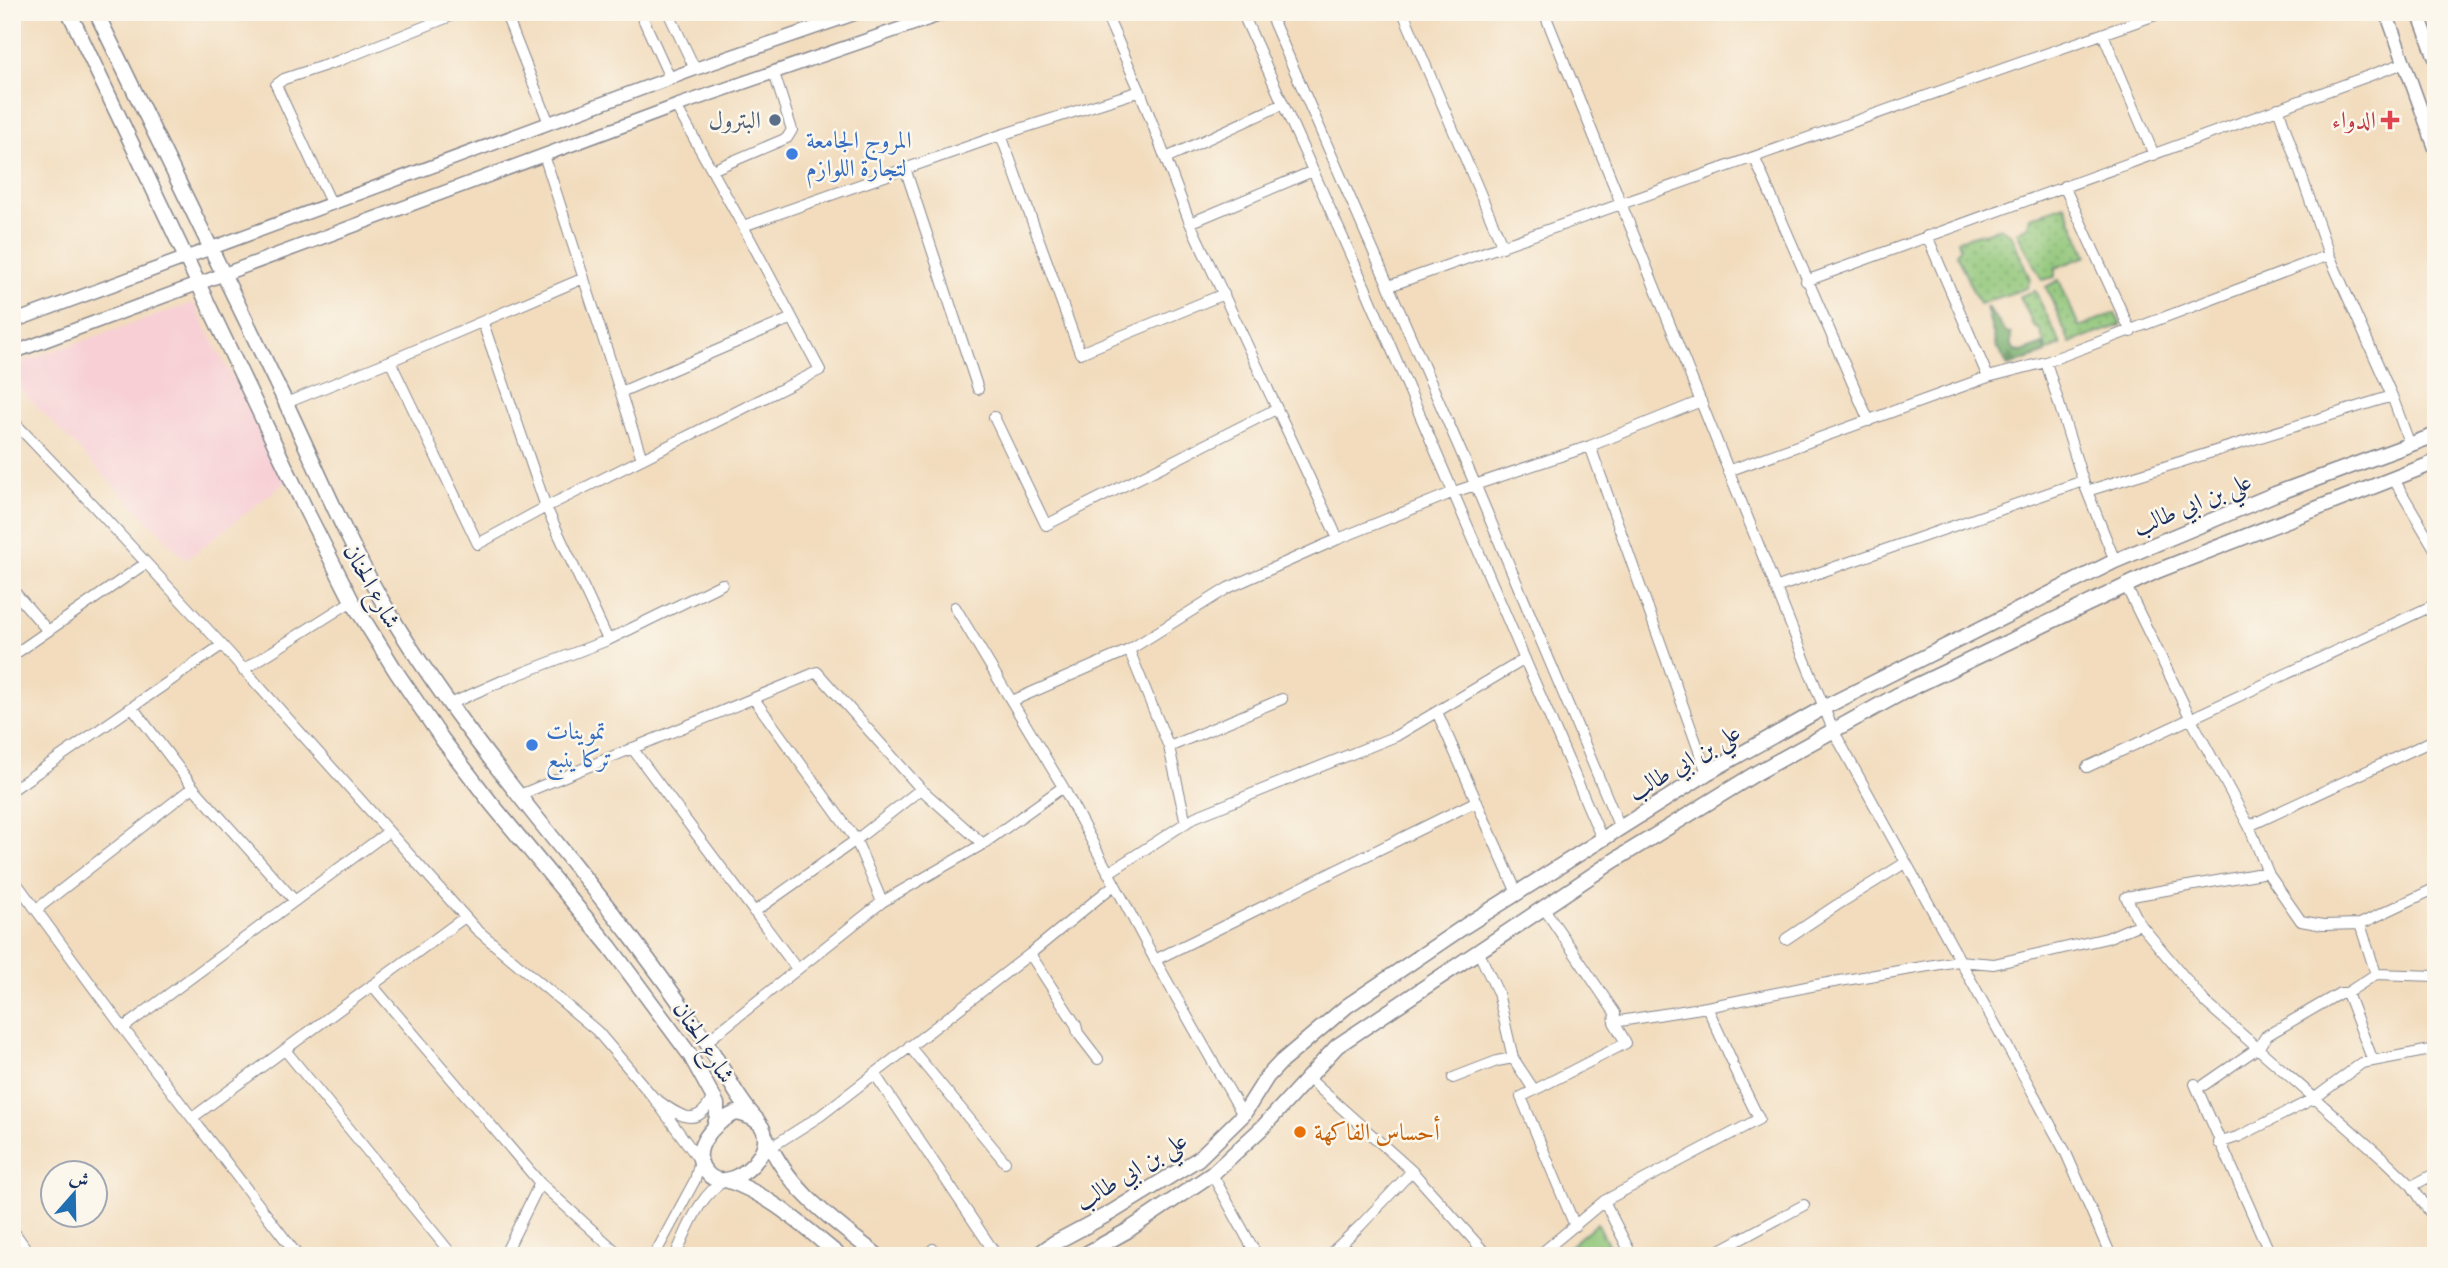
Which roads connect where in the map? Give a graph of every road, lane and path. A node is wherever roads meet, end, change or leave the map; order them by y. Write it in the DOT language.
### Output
graph roads {
  1 [pos="69,12"];
  2 [pos="96,12"];
  3 [pos="461,12"];
  4 [pos="505,12"];
  5 [pos="640,12"];
  6 [pos="668,12"];
  7 [pos="860,12"];
  8 [pos="948,12"];
  9 [pos="1105,12"];
  10 [pos="1257,12"];
  11 [pos="1269,12"];
  12 [pos="1403,12"];
  13 [pos="1544,12"];
  14 [pos="2164,12"];
  15 [pos="2386,12"];
  16 [pos="2418,12"];
  17 [pos="1243,15"];
  18 [pos="2103,34"];
  19 [pos="2434,52"];
  20 [pos="2404,63"];
  21 [pos="695,69"];
  22 [pos="774,73"];
  23 [pos="670,78"];
  24 [pos="1140,91"];
  25 [pos="1283,104"];
  26 [pos="676,106"];
  27 [pos="2278,108"];
  28 [pos="549,123"];
  29 [pos="1001,135"];
  30 [pos="2436,151"];
  31 [pos="544,155"];
  32 [pos="2154,155"];
  33 [pos="1166,158"];
  34 [pos="1755,159"];
  35 [pos="905,168"];
  36 [pos="712,170"];
  37 [pos="1313,171"];
  38 [pos="2064,186"];
  39 [pos="331,203"];
  40 [pos="1622,205"];
  41 [pos="1189,223"];
  42 [pos="743,226"];
  43 [pos="1927,236"];
  44 [pos="212,247"];
  45 [pos="1503,247"];
  46 [pos="2329,254"];
  47 [pos="187,257"];
  48 [pos="224,275"];
  49 [pos="584,278"];
  50 [pos="1806,281"];
  51 [pos="200,284"];
  52 [pos="1389,286"];
  53 [pos="1224,294"];
  54 [pos="792,318"];
  55 [pos="12,322"];
  56 [pos="482,323"];
  57 [pos="2132,331"];
  58 [pos="12,353"];
  59 [pos="390,361"];
  60 [pos="2046,362"];
  61 [pos="1988,377"];
  62 [pos="978,389"];
  63 [pos="621,392"];
  64 [pos="2392,396"];
  65 [pos="1701,401"];
  66 [pos="286,403"];
  67 [pos="1276,409"];
  68 [pos="994,417"];
  69 [pos="12,420"];
  70 [pos="1869,421"];
  71 [pos="2436,435"];
  72 [pos="2410,444"];
  73 [pos="1590,446"];
  74 [pos="642,459"];
  75 [pos="2436,461"];
  76 [pos="1728,471"];
  77 [pos="2393,478"];
  78 [pos="2083,481"];
  79 [pos="1475,484"];
  80 [pos="2087,491"];
  81 [pos="1454,492"];
  82 [pos="546,507"];
  83 [pos="1338,539"];
  84 [pos="2436,551"];
  85 [pos="2115,561"];
  86 [pos="146,562"];
  87 [pos="722,584"];
  88 [pos="2126,586"];
  89 [pos="1775,588"];
  90 [pos="12,589"];
  91 [pos="352,601"];
  92 [pos="2436,604"];
  93 [pos="956,607"];
  94 [pos="48,631"];
  95 [pos="608,640"];
  96 [pos="222,645"];
  97 [pos="1129,650"];
  98 [pos="12,656"];
  99 [pos="1525,659"];
  100 [pos="243,670"];
  101 [pos="754,699"];
  102 [pos="1282,699"];
  103 [pos="1012,701"];
  104 [pos="450,704"];
  105 [pos="133,708"];
  106 [pos="1823,708"];
  107 [pos="1437,712"];
  108 [pos="2191,719"];
  109 [pos="1833,730"];
  110 [pos="2436,739"];
  111 [pos="1169,747"];
  112 [pos="632,748"];
  113 [pos="2087,767"];
  114 [pos="1707,773"];
  115 [pos="193,787"];
  116 [pos="1063,787"];
  117 [pos="921,789"];
  118 [pos="12,790"];
  119 [pos="517,796"];
  120 [pos="1477,801"];
  121 [pos="1186,823"];
  122 [pos="2249,826"];
  123 [pos="1620,828"];
  124 [pos="388,832"];
  125 [pos="1602,839"];
  126 [pos="856,840"];
  127 [pos="983,844"];
  128 [pos="1905,863"];
  129 [pos="2268,872"];
  130 [pos="1108,873"];
  131 [pos="12,877"];
  132 [pos="1114,884"];
  133 [pos="2436,888"];
  134 [pos="1517,893"];
  135 [pos="295,901"];
  136 [pos="882,902"];
  137 [pos="1543,907"];
  138 [pos="37,909"];
  139 [pos="754,912"];
  140 [pos="466,918"];
  141 [pos="2140,924"];
  142 [pos="2360,924"];
  143 [pos="1786,939"];
  144 [pos="1478,951"];
  145 [pos="1030,954"];
  146 [pos="1155,960"];
  147 [pos="1958,961"];
  148 [pos="797,969"];
  149 [pos="2376,974"];
  150 [pos="2436,976"];
  151 [pos="372,985"];
  152 [pos="2347,993"];
  153 [pos="1706,1007"];
  154 [pos="1614,1022"];
  155 [pos="123,1028"];
  156 [pos="706,1042"];
  157 [pos="909,1046"];
  158 [pos="2259,1047"];
  159 [pos="2436,1049"];
  160 [pos="285,1050"];
  161 [pos="1513,1058"];
  162 [pos="1098,1059"];
  163 [pos="2373,1060"];
  164 [pos="874,1073"];
  165 [pos="1308,1078"];
  166 [pos="1453,1078"];
  167 [pos="1534,1090"];
  168 [pos="713,1096"];
  169 [pos="653,1097"];
  170 [pos="2315,1098"];
  171 [pos="1242,1115"];
  172 [pos="192,1118"];
  173 [pos="758,1121"];
  174 [pos="714,1127"];
  175 [pos="2219,1143"];
  176 [pos="768,1144"];
  177 [pos="700,1161"];
  178 [pos="1005,1162"];
  179 [pos="1412,1171"];
  180 [pos="2436,1173"];
  181 [pos="1212,1174"];
  182 [pos="726,1180"];
  183 [pos="540,1183"];
  184 [pos="2412,1186"];
  185 [pos="1604,1201"];
  186 [pos="1804,1205"];
  187 [pos="2436,1221"];
  188 [pos="1575,1226"];
  189 [pos="12,1229"];
  190 [pos="31,1256"];
  191 [pos="298,1256"];
  192 [pos="453,1256"];
  193 [pos="504,1256"];
  194 [pos="621,1256"];
  195 [pos="654,1256"];
  196 [pos="674,1256"];
  197 [pos="840,1256"];
  198 [pos="877,1256"];
  199 [pos="997,1256"];
  200 [pos="1037,1256"];
  201 [pos="1082,1256"];
  202 [pos="1256,1256"];
  203 [pos="1328,1256"];
  204 [pos="1488,1256"];
  205 [pos="1538,1256"];
  206 [pos="1632,1256"];
  207 [pos="1709,1256"];
  208 [pos="2110,1256"];
  209 [pos="2271,1256"];
  1 -- 47 [label="main road, شارع الحنان"];
  2 -- 44 [label="main road, شارع الحنان"];
  3 -- 39 [label="street"];
  4 -- 28 [label="street"];
  5 -- 23 [label="street"];
  6 -- 21 [label="street"];
  7 -- 21 [label="street"];
  8 -- 22 [label="street"];
  9 -- 24 [label="street"];
  10 -- 17 [label="street"];
  11 -- 52 [label="street"];
  12 -- 45 [label="street"];
  13 -- 40 [label="street"];
  14 -- 18 [label="street"];
  15 -- 20 [label="street"];
  16 -- 19 [label="street"];
  17 -- 25 [label="street"];
  18 -- 32 [label="street"];
  18 -- 34 [label="street"];
  20 -- 27 [label="street"];
  20 -- 30 [label="street"];
  21 -- 23 [label="street"];
  22 -- 26 [label="street"];
  22 -- 36 [label="street"];
  23 -- 28 [label="street"];
  24 -- 29 [label="street"];
  24 -- 33 [label="street"];
  25 -- 33 [label="street"];
  25 -- 37 [label="street"];
  26 -- 31 [label="street"];
  26 -- 36 [label="street"];
  27 -- 32 [label="street"];
  27 -- 46 [label="street"];
  28 -- 39 [label="street"];
  29 -- 35 [label="street"];
  29 -- 53 [label="street"];
  31 -- 48 [label="street"];
  31 -- 49 [label="street"];
  32 -- 38 [label="street"];
  33 -- 41 [label="street"];
  34 -- 40 [label="street"];
  34 -- 50 [label="street"];
  35 -- 42 [label="street"];
  35 -- 62 [label="street"];
  36 -- 42 [label="street"];
  37 -- 41 [label="street"];
  37 -- 81 [label="street"];
  38 -- 43 [label="street"];
  38 -- 57 [label="street"];
  39 -- 44 [label="street"];
  40 -- 45 [label="street"];
  40 -- 65 [label="street"];
  41 -- 53 [label="street"];
  42 -- 54 [label="street"];
  43 -- 50 [label="street"];
  43 -- 61 [label="street"];
  44 -- 47 [label="street"];
  44 -- 48 [label="main road, شارع الحنان"];
  45 -- 52 [label="street"];
  46 -- 57 [label="street"];
  46 -- 64 [label="street"];
  47 -- 51 [label="main road, شارع الحنان"];
  47 -- 55 [label="street"];
  48 -- 51 [label="street"];
  48 -- 66 [label="main road, شارع الحنان"];
  49 -- 56 [label="street"];
  49 -- 63 [label="street"];
  50 -- 70 [label="street"];
  51 -- 58 [label="street"];
  51 -- 91 [label="main road, شارع الحنان"];
  52 -- 79 [label="street"];
  53 -- 67 [label="street"];
  54 -- 63 [label="street"];
  54 -- 74 [label="street"];
  56 -- 59 [label="street"];
  56 -- 82 [label="street"];
  57 -- 60 [label="street"];
  59 -- 66 [label="street"];
  59 -- 82 [label="street"];
  60 -- 61 [label="street"];
  60 -- 78 [label="street"];
  61 -- 70 [label="street"];
  63 -- 74 [label="street"];
  64 -- 72 [label="street"];
  64 -- 80 [label="street"];
  65 -- 73 [label="street"];
  65 -- 76 [label="street"];
  66 -- 104 [label="main road, شارع الحنان"];
  67 -- 68 [label="street"];
  67 -- 83 [label="street"];
  69 -- 86 [label="street"];
  70 -- 76 [label="street"];
  71 -- 72 [label="main road, علي بن ابي طالب"];
  72 -- 85 [label="main road, علي بن ابي طالب"];
  73 -- 79 [label="street"];
  73 -- 114 [label="street"];
  74 -- 82 [label="street"];
  75 -- 77 [label="main road, علي بن ابي طالب"];
  76 -- 89 [label="street"];
  77 -- 84 [label="street"];
  77 -- 88 [label="main road, علي بن ابي طالب"];
  78 -- 80 [label="street"];
  78 -- 89 [label="street"];
  79 -- 81 [label="street"];
  79 -- 123 [label="street"];
  80 -- 85 [label="street"];
  81 -- 83 [label="street"];
  81 -- 99 [label="street"];
  82 -- 95 [label="street"];
  83 -- 97 [label="street"];
  85 -- 106 [label="main road, علي بن ابي طالب"];
  86 -- 94 [label="street"];
  86 -- 96 [label="street"];
  87 -- 95 [label="street"];
  88 -- 108 [label="street"];
  88 -- 109 [label="main road, علي بن ابي طالب"];
  89 -- 106 [label="street"];
  90 -- 94 [label="street"];
  91 -- 100 [label="street"];
  91 -- 168 [label="main road, شارع الحنان"];
  92 -- 108 [label="street"];
  93 -- 103 [label="street"];
  94 -- 98 [label="street"];
  95 -- 104 [label="street"];
  96 -- 100 [label="street"];
  96 -- 105 [label="street"];
  97 -- 103 [label="street"];
  97 -- 111 [label="street"];
  99 -- 107 [label="street"];
  99 -- 125 [label="street"];
  100 -- 124 [label="street"];
  101 -- 112 [label="street"];
  101 -- 117 [label="street"];
  101 -- 126 [label="street"];
  102 -- 111 [label="street"];
  103 -- 116 [label="street"];
  104 -- 119 [label="main road, شارع الحنان"];
  105 -- 115 [label="street"];
  105 -- 118 [label="street"];
  106 -- 109 [label="street"];
  106 -- 114 [label="main road, علي بن ابي طالب"];
  107 -- 120 [label="street"];
  107 -- 121 [label="street"];
  108 -- 113 [label="street"];
  108 -- 122 [label="street"];
  109 -- 128 [label="street"];
  109 -- 137 [label="main road, علي بن ابي طالب"];
  110 -- 122 [label="street"];
  111 -- 121 [label="street"];
  112 -- 119 [label="street"];
  112 -- 139 [label="street"];
  114 -- 123 [label="main road, علي بن ابي طالب"];
  115 -- 135 [label="street"];
  115 -- 138 [label="street"];
  116 -- 127 [label="street"];
  116 -- 130 [label="street"];
  117 -- 126 [label="street"];
  117 -- 127 [label="street"];
  119 -- 156 [label="main road, شارع الحنان"];
  120 -- 134 [label="street"];
  120 -- 146 [label="street"];
  121 -- 130 [label="street"];
  122 -- 129 [label="street"];
  123 -- 125 [label="main road, علي بن ابي طالب"];
  124 -- 135 [label="street"];
  124 -- 140 [label="street"];
  125 -- 134 [label="main road, علي بن ابي طالب"];
  126 -- 136 [label="street"];
  126 -- 139 [label="street"];
  127 -- 136 [label="street"];
  128 -- 143 [label="street"];
  128 -- 147 [label="street"];
  129 -- 141 [label="street"];
  129 -- 142 [label="street"];
  130 -- 132 [label="street"];
  131 -- 138 [label="street"];
  132 -- 145 [label="street"];
  132 -- 146 [label="street"];
  133 -- 142 [label="street"];
  134 -- 171 [label="main road, علي بن ابي طالب"];
  135 -- 155 [label="street"];
  136 -- 148 [label="street"];
  137 -- 144 [label="main road, علي بن ابي طالب"];
  137 -- 154 [label="street"];
  138 -- 155 [label="street"];
  139 -- 148 [label="street"];
  140 -- 151 [label="street"];
  140 -- 169 [label="street"];
  141 -- 147 [label="street"];
  141 -- 158 [label="street"];
  142 -- 149 [label="street"];
  144 -- 161 [label="street"];
  144 -- 165 [label="main road, علي بن ابي طالب"];
  145 -- 157 [label="street"];
  145 -- 162 [label="street"];
  146 -- 171 [label="street"];
  147 -- 153 [label="street"];
  147 -- 208 [label="street"];
  148 -- 156 [label="street"];
  149 -- 150 [label="street"];
  149 -- 152 [label="street"];
  151 -- 160 [label="street"];
  151 -- 183 [label="street"];
  152 -- 158 [label="street"];
  152 -- 163 [label="street"];
  153 -- 154 [label="street"];
  153 -- 185 [label="street"];
  154 -- 167 [label="street"];
  155 -- 172 [label="street"];
  156 -- 173 [label="main road, شارع الحنان"];
  157 -- 164 [label="street"];
  157 -- 178 [label="street"];
  158 -- 170 [label="street"];
  158 -- 175 [label="street"];
  159 -- 163 [label="street"];
  160 -- 172 [label="street"];
  160 -- 192 [label="street"];
  161 -- 166 [label="street"];
  161 -- 167 [label="street"];
  163 -- 170 [label="street"];
  164 -- 176 [label="street"];
  164 -- 199 [label="street"];
  165 -- 179 [label="street"];
  165 -- 181 [label="main road, علي بن ابي طالب"];
  167 -- 188 [label="street"];
  168 -- 169 [label="street"];
  168 -- 174 [label="main road, شارع الحنان"];
  169 -- 177 [label="street"];
  170 -- 175 [label="street"];
  170 -- 184 [label="street"];
  171 -- 200 [label="main road, علي بن ابي طالب"];
  172 -- 191 [label="street"];
  173 -- 174 [label="main road"];
  173 -- 176 [label="main road"];
  174 -- 177 [label="main road"];
  175 -- 209 [label="street"];
  176 -- 182 [label="main road"];
  176 -- 198 [label="main road"];
  177 -- 182 [label="main road"];
  177 -- 195 [label="street"];
  179 -- 203 [label="street"];
  179 -- 204 [label="street"];
  180 -- 184 [label="street"];
  181 -- 201 [label="main road, علي بن ابي طالب"];
  181 -- 202 [label="street"];
  182 -- 196 [label="street"];
  182 -- 197 [label="main road"];
  183 -- 193 [label="street"];
  183 -- 194 [label="street"];
  184 -- 187 [label="street"];
  185 -- 188 [label="street"];
  185 -- 206 [label="street"];
  186 -- 207 [label="street"];
  188 -- 205 [label="street"];
  189 -- 190 [label="street"];
}
